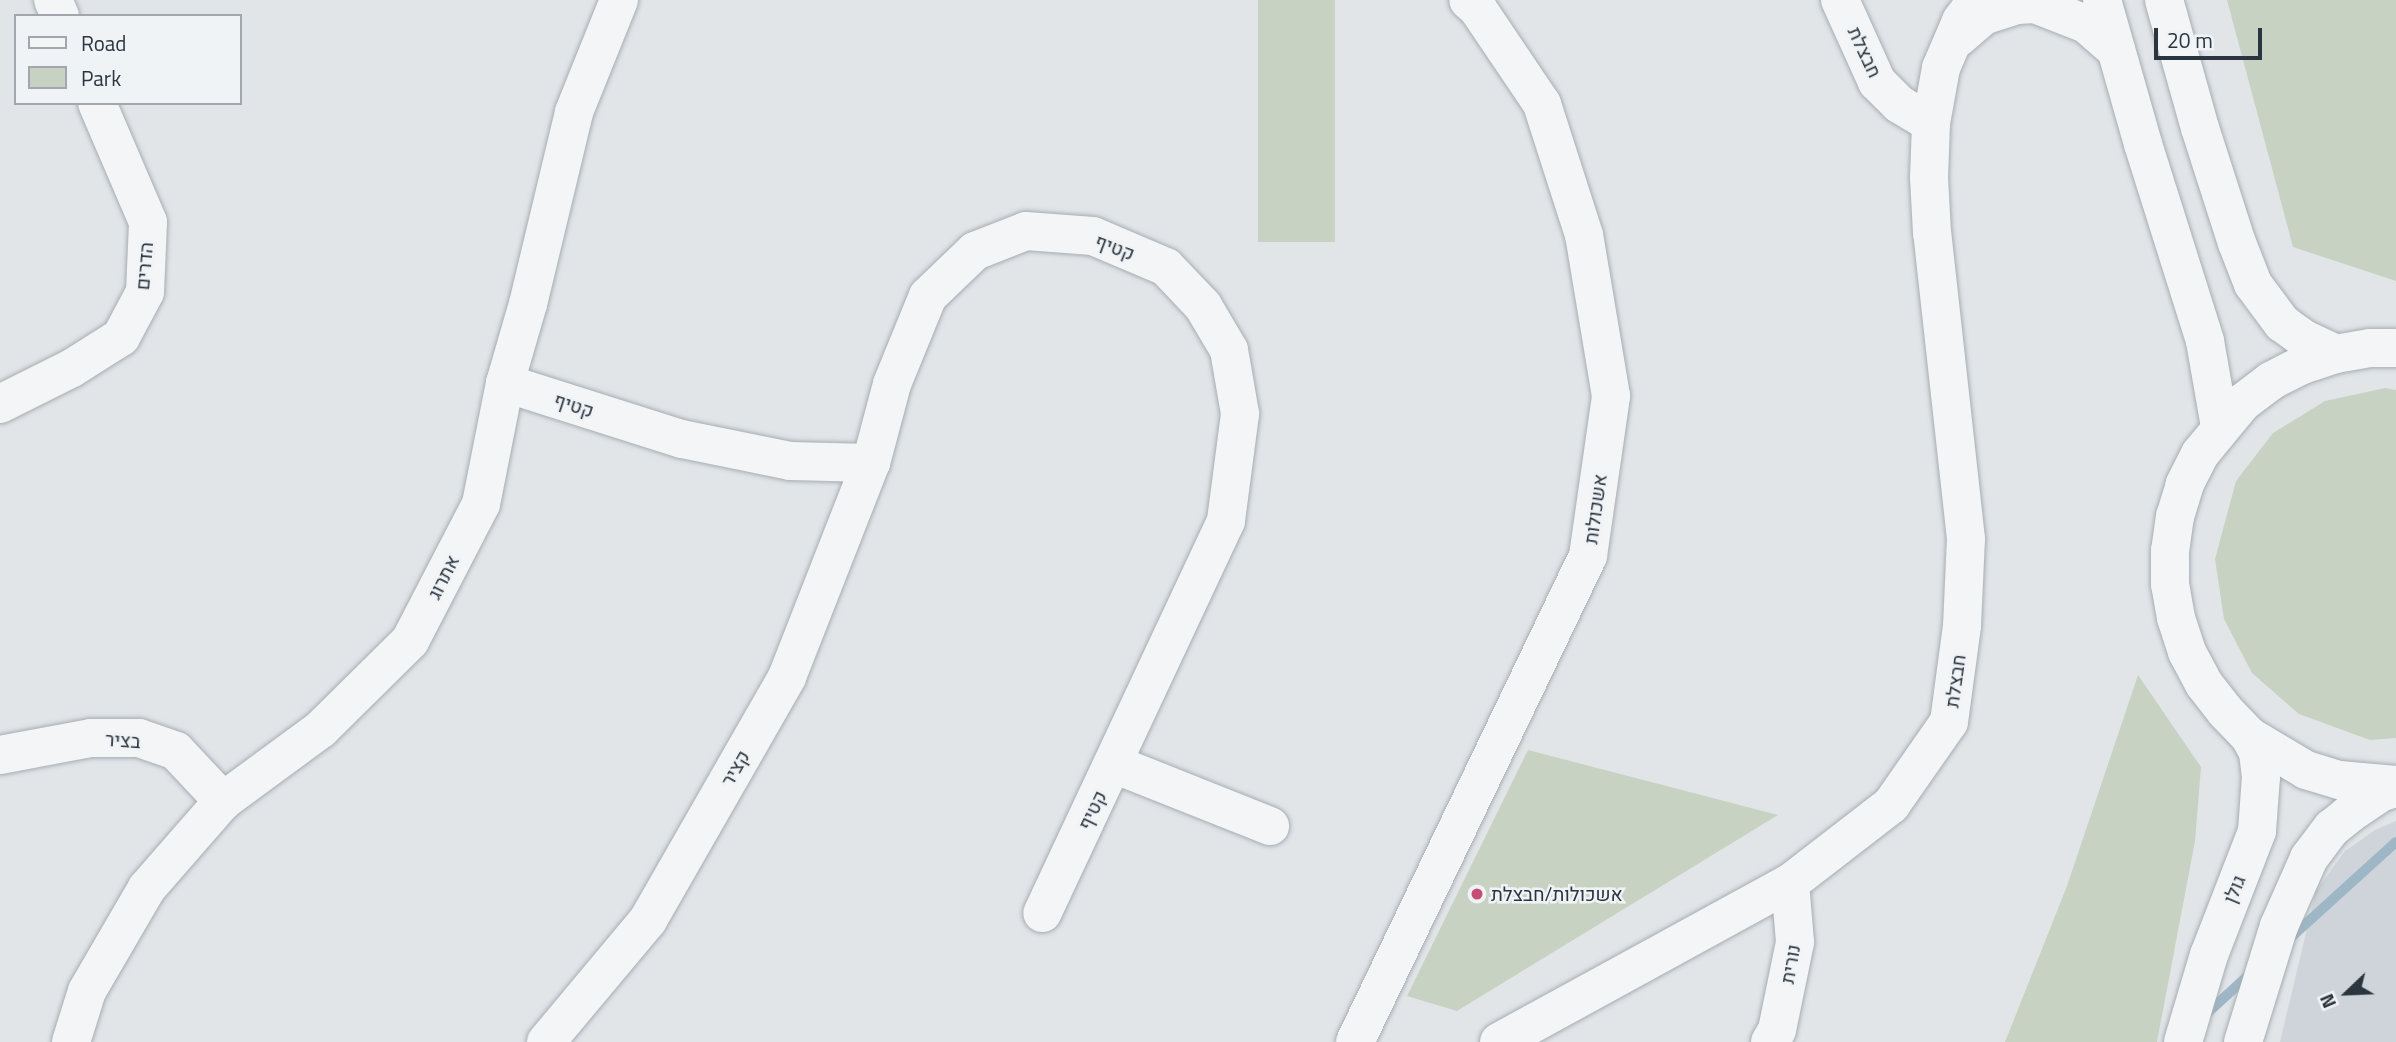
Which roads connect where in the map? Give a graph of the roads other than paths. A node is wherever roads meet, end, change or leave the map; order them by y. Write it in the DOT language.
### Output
graph roads {
  1 [pos="620,0"];
  2 [pos="1468,0"];
  3 [pos="1840,0"];
  4 [pos="1977,0"];
  5 [pos="2102,0"];
  6 [pos="2164,0"];
  7 [pos="1952,45"];
  8 [pos="2116,50"];
  9 [pos="98,105"];
  10 [pos="1931,123"];
  11 [pos="2396,348"];
  12 [pos="2336,354"];
  13 [pos="505,383"];
  14 [pos="0,404"];
  15 [pos="2220,427"];
  16 [pos="871,463"];
  17 [pos="2249,736"];
  18 [pos="0,755"];
  19 [pos="1114,764"];
  20 [pos="2396,787"];
  21 [pos="223,801"];
  22 [pos="1270,827"];
  23 [pos="1790,883"];
  24 [pos="1042,913"];
  25 [pos="71,1042"];
  26 [pos="546,1042"];
  27 [pos="1355,1042"];
  28 [pos="1499,1042"];
  29 [pos="1770,1042"];
  30 [pos="2183,1042"];
  31 [pos="2243,1042"];
  1 -- 13 [label="street, אתרוג"];
  2 -- 27 [label="street, אשכולות"];
  3 -- 10 [label="street, חבצלת"];
  4 -- 7 [label="street, חבצלת"];
  5 -- 8 [label="street"];
  6 -- 12 [label="street"];
  7 -- 8 [label="street, חבצלת"];
  7 -- 10 [label="street, חבצלת"];
  8 -- 15 [label="street"];
  9 -- 14 [label="street, הדרים"];
  10 -- 23 [label="street, חבצלת"];
  11 -- 12 [label="street"];
  12 -- 15 [label="street"];
  13 -- 16 [label="street, קטיף"];
  13 -- 21 [label="street, אתרוג"];
  15 -- 17 [label="street"];
  16 -- 19 [label="street, קטיף"];
  16 -- 26 [label="street, קציר"];
  17 -- 20 [label="street"];
  17 -- 30 [label="street, גולן"];
  18 -- 21 [label="street, בציר"];
  19 -- 22 [label="street"];
  19 -- 24 [label="street, קטיף"];
  20 -- 31 [label="street"];
  21 -- 25 [label="street, אתרוג"];
  23 -- 28 [label="street, חבצלת"];
  23 -- 29 [label="street, נורית"];
}
